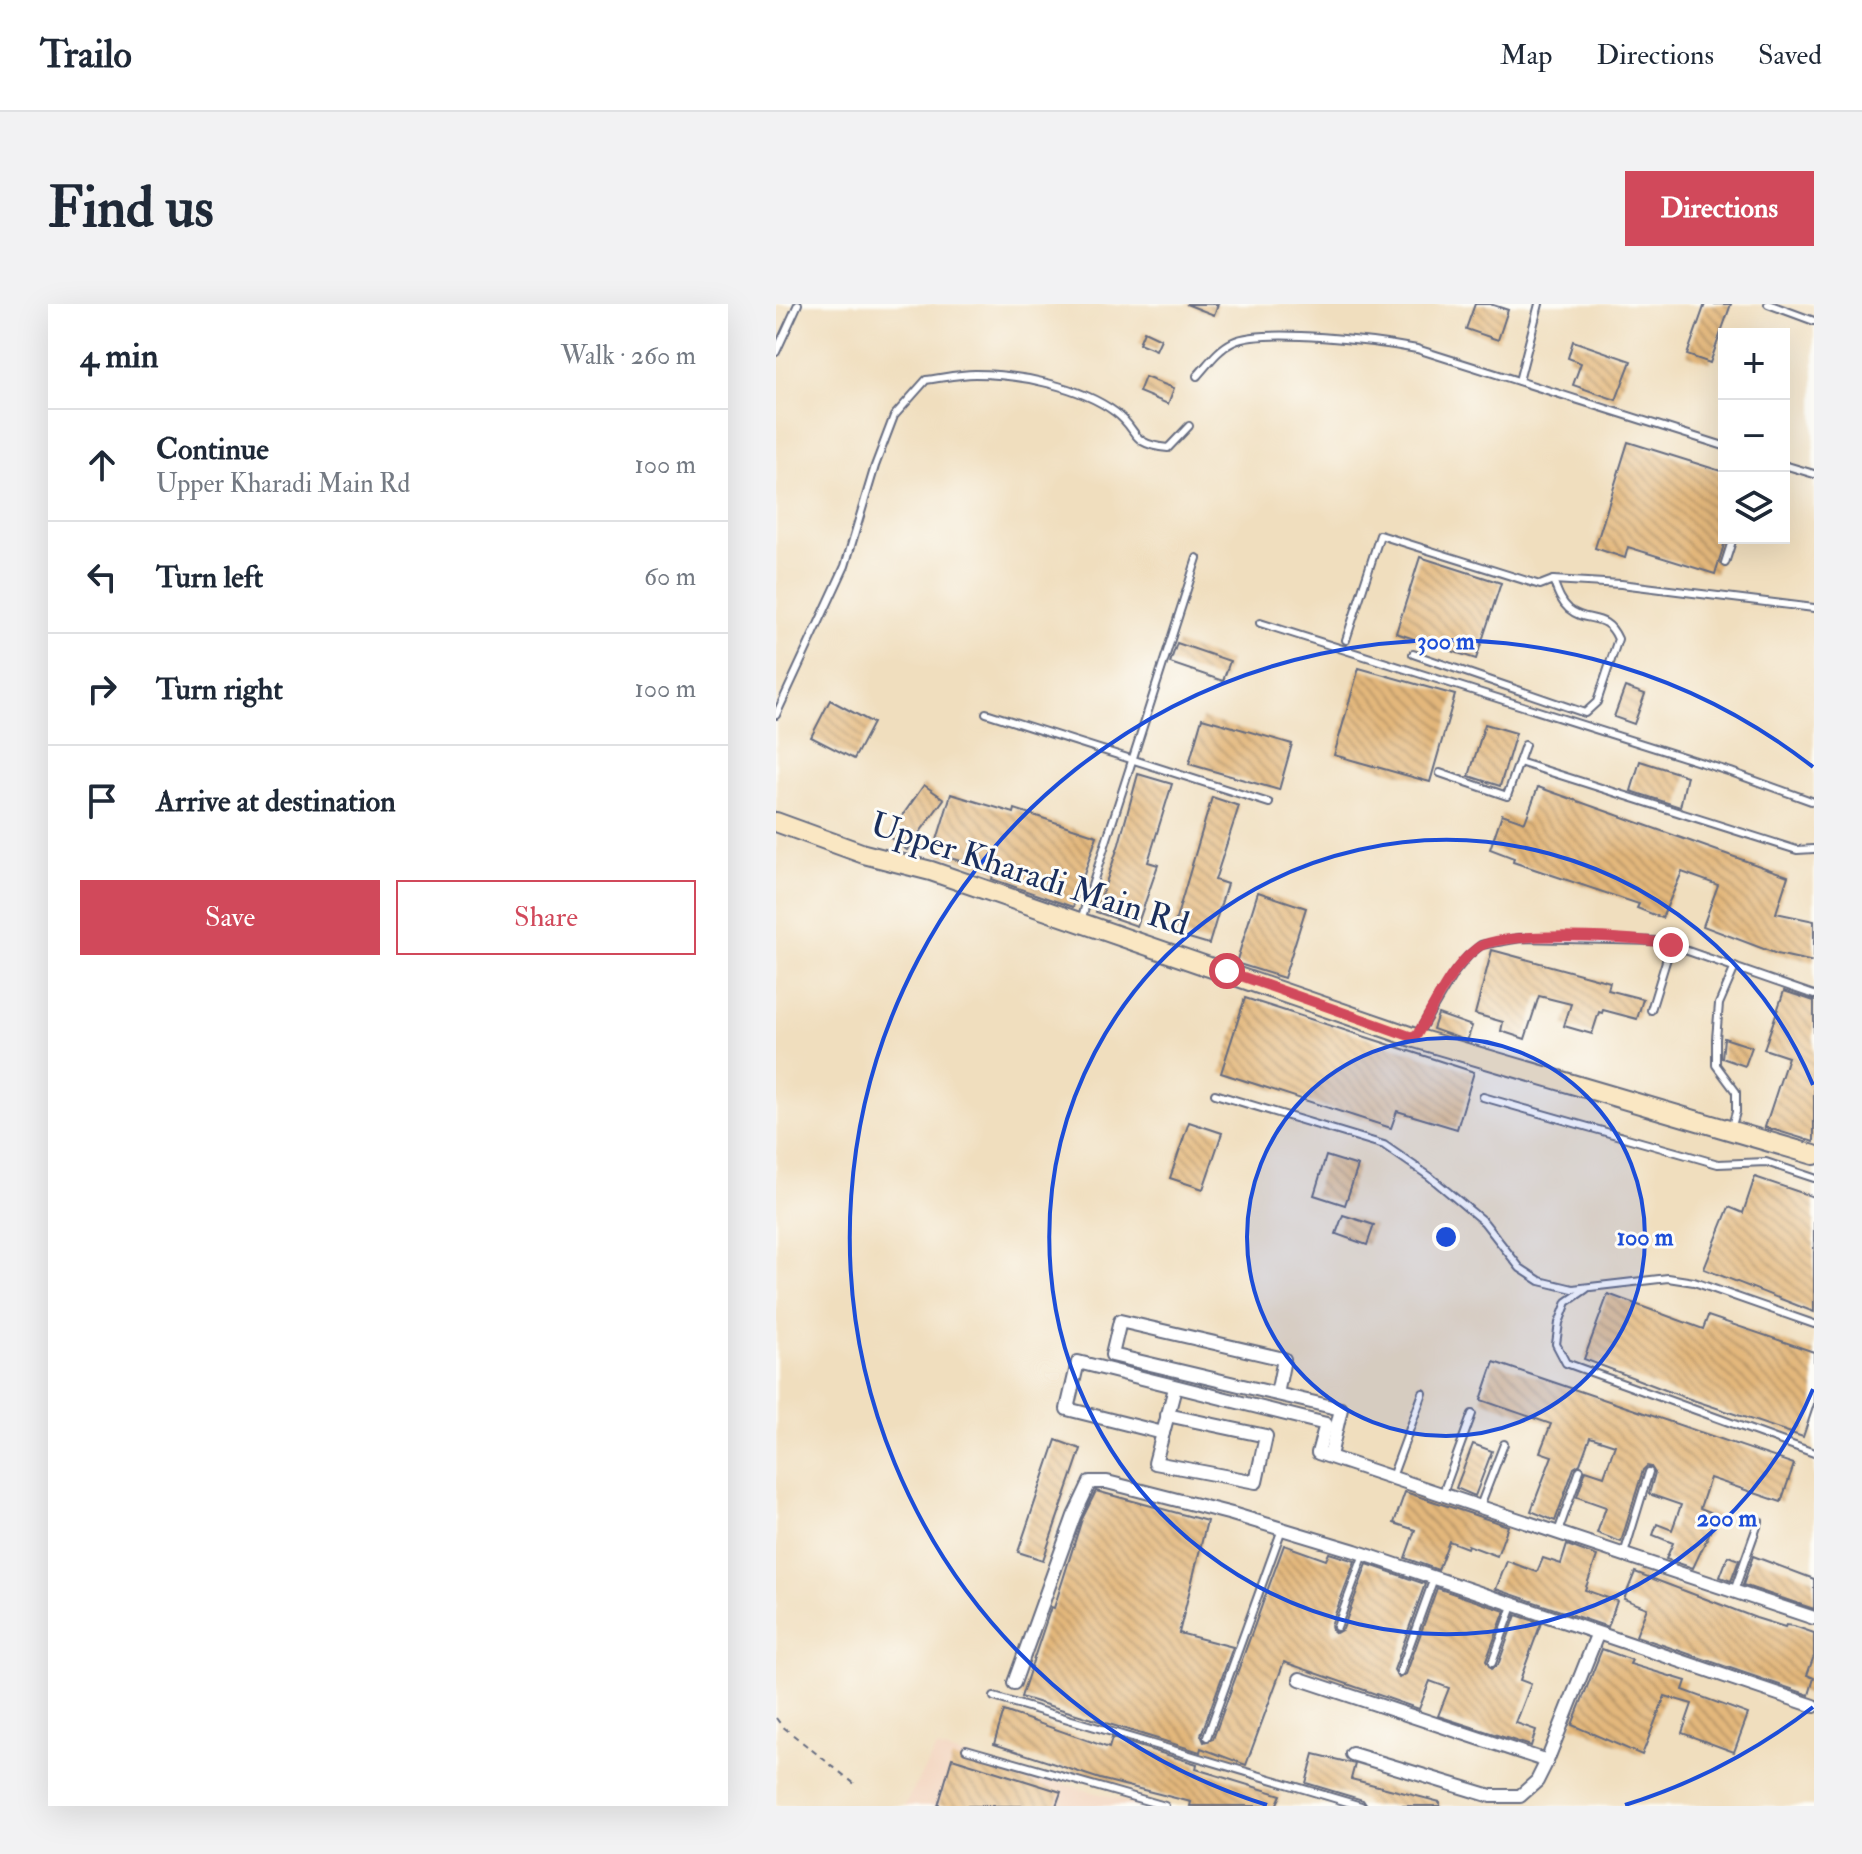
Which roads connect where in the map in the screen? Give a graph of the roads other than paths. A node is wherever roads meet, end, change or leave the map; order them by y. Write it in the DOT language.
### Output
graph roads {
  1 [pos="798,304"];
  2 [pos="1539,304"];
  3 [pos="1768,304"];
  4 [pos="1814,321"];
  5 [pos="776,352"];
  6 [pos="1197,376"];
  7 [pos="1519,381"];
  8 [pos="1189,426"];
  9 [pos="1718,444"];
  10 [pos="1790,467"];
  11 [pos="1814,474"];
  12 [pos="1731,544"];
  13 [pos="1197,558"];
  14 [pos="1725,563"];
  15 [pos="1553,580"];
  16 [pos="1814,608"];
  17 [pos="1260,623"];
  18 [pos="1346,640"];
  19 [pos="1413,654"];
  20 [pos="986,713"];
  21 [pos="776,715"];
  22 [pos="1525,745"];
  23 [pos="1132,760"];
  24 [pos="1519,762"];
  25 [pos="1440,773"];
  26 [pos="1814,802"];
  27 [pos="1269,803"];
  28 [pos="776,822"];
  29 [pos="1814,849"];
  30 [pos="1080,922"];
  31 [pos="1671,945"];
  32 [pos="1735,967"];
  33 [pos="1814,995"];
  34 [pos="1651,1010"];
  35 [pos="1415,1038"];
  36 [pos="1215,1094"];
  37 [pos="1483,1097"];
  38 [pos="1731,1131"];
  39 [pos="1814,1155"];
  40 [pos="1814,1178"];
  41 [pos="1586,1289"];
  42 [pos="1814,1324"];
  43 [pos="1175,1388"];
  44 [pos="1423,1393"];
  45 [pos="1277,1394"];
  46 [pos="1472,1414"];
  47 [pos="1167,1415"];
  48 [pos="1163,1433"];
  49 [pos="1504,1444"];
  50 [pos="1814,1453"];
  51 [pos="1330,1456"];
  52 [pos="1580,1470"];
  53 [pos="1649,1472"];
  54 [pos="1392,1477"];
  55 [pos="1443,1493"];
  56 [pos="1480,1506"];
  57 [pos="1759,1521"];
  58 [pos="1282,1529"];
  59 [pos="1558,1532"];
  60 [pos="1364,1554"];
  61 [pos="1624,1554"];
  62 [pos="1434,1578"];
  63 [pos="1734,1591"];
  64 [pos="1513,1606"];
  65 [pos="1814,1618"];
  66 [pos="1337,1627"];
  67 [pos="1597,1635"];
  68 [pos="1492,1663"];
  69 [pos="1400,1672"];
  70 [pos="1300,1679"];
  71 [pos="1014,1683"];
  72 [pos="994,1697"];
  73 [pos="1814,1706"];
  74 [pos="1207,1737"];
  75 [pos="966,1749"];
  76 [pos="1352,1754"];
  77 [pos="1547,1761"];
  78 [pos="1165,1806"];
  79 [pos="1361,1806"];
  1 -- 5 [label="lane"];
  2 -- 7 [label="lane"];
  3 -- 4 [label="lane"];
  6 -- 7 [label="lane"];
  7 -- 9 [label="lane"];
  8 -- 21 [label="lane"];
  10 -- 11 [label="lane"];
  12 -- 14 [label="lane"];
  13 -- 23 [label="lane"];
  15 -- 16 [label="lane"];
  15 -- 18 [label="lane"];
  15 -- 19 [label="lane"];
  17 -- 26 [label="lane"];
  20 -- 23 [label="lane"];
  22 -- 24 [label="lane"];
  23 -- 27 [label="lane"];
  23 -- 30 [label="lane"];
  24 -- 25 [label="lane"];
  24 -- 29 [label="lane"];
  28 -- 30 [label="street, Upper Kharadi Main Rd"];
  30 -- 35 [label="street, Upper Kharadi Main Rd"];
  31 -- 32 [label="lane"];
  31 -- 34 [label="lane"];
  31 -- 35 [label="lane"];
  32 -- 33 [label="lane"];
  32 -- 38 [label="lane"];
  35 -- 38 [label="street, Upper Kharadi Main Rd"];
  36 -- 41 [label="lane"];
  37 -- 40 [label="lane"];
  38 -- 39 [label="street, Upper Kharadi Main Rd"];
  41 -- 42 [label="lane"];
  41 -- 50 [label="lane"];
  43 -- 47 [label="street"];
  43 -- 48 [label="street"];
  43 -- 51 [label="street"];
  44 -- 54 [label="lane"];
  45 -- 45 [label="street"];
  45 -- 51 [label="street"];
  46 -- 55 [label="lane"];
  47 -- 48 [label="street"];
  47 -- 48 [label="street"];
  49 -- 56 [label="lane"];
  51 -- 54 [label="street"];
  52 -- 59 [label="lane"];
  53 -- 61 [label="lane"];
  54 -- 55 [label="street"];
  55 -- 56 [label="street"];
  56 -- 59 [label="street"];
  57 -- 63 [label="lane"];
  58 -- 60 [label="street"];
  58 -- 71 [label="street"];
  58 -- 74 [label="lane"];
  59 -- 61 [label="street"];
  60 -- 62 [label="street"];
  60 -- 66 [label="lane"];
  61 -- 63 [label="street"];
  62 -- 64 [label="street"];
  62 -- 69 [label="lane"];
  63 -- 65 [label="street"];
  64 -- 67 [label="street"];
  64 -- 68 [label="lane"];
  67 -- 73 [label="street"];
  67 -- 77 [label="street"];
  70 -- 77 [label="street"];
  72 -- 79 [label="lane"];
  75 -- 78 [label="lane"];
  76 -- 77 [label="street"];
}
